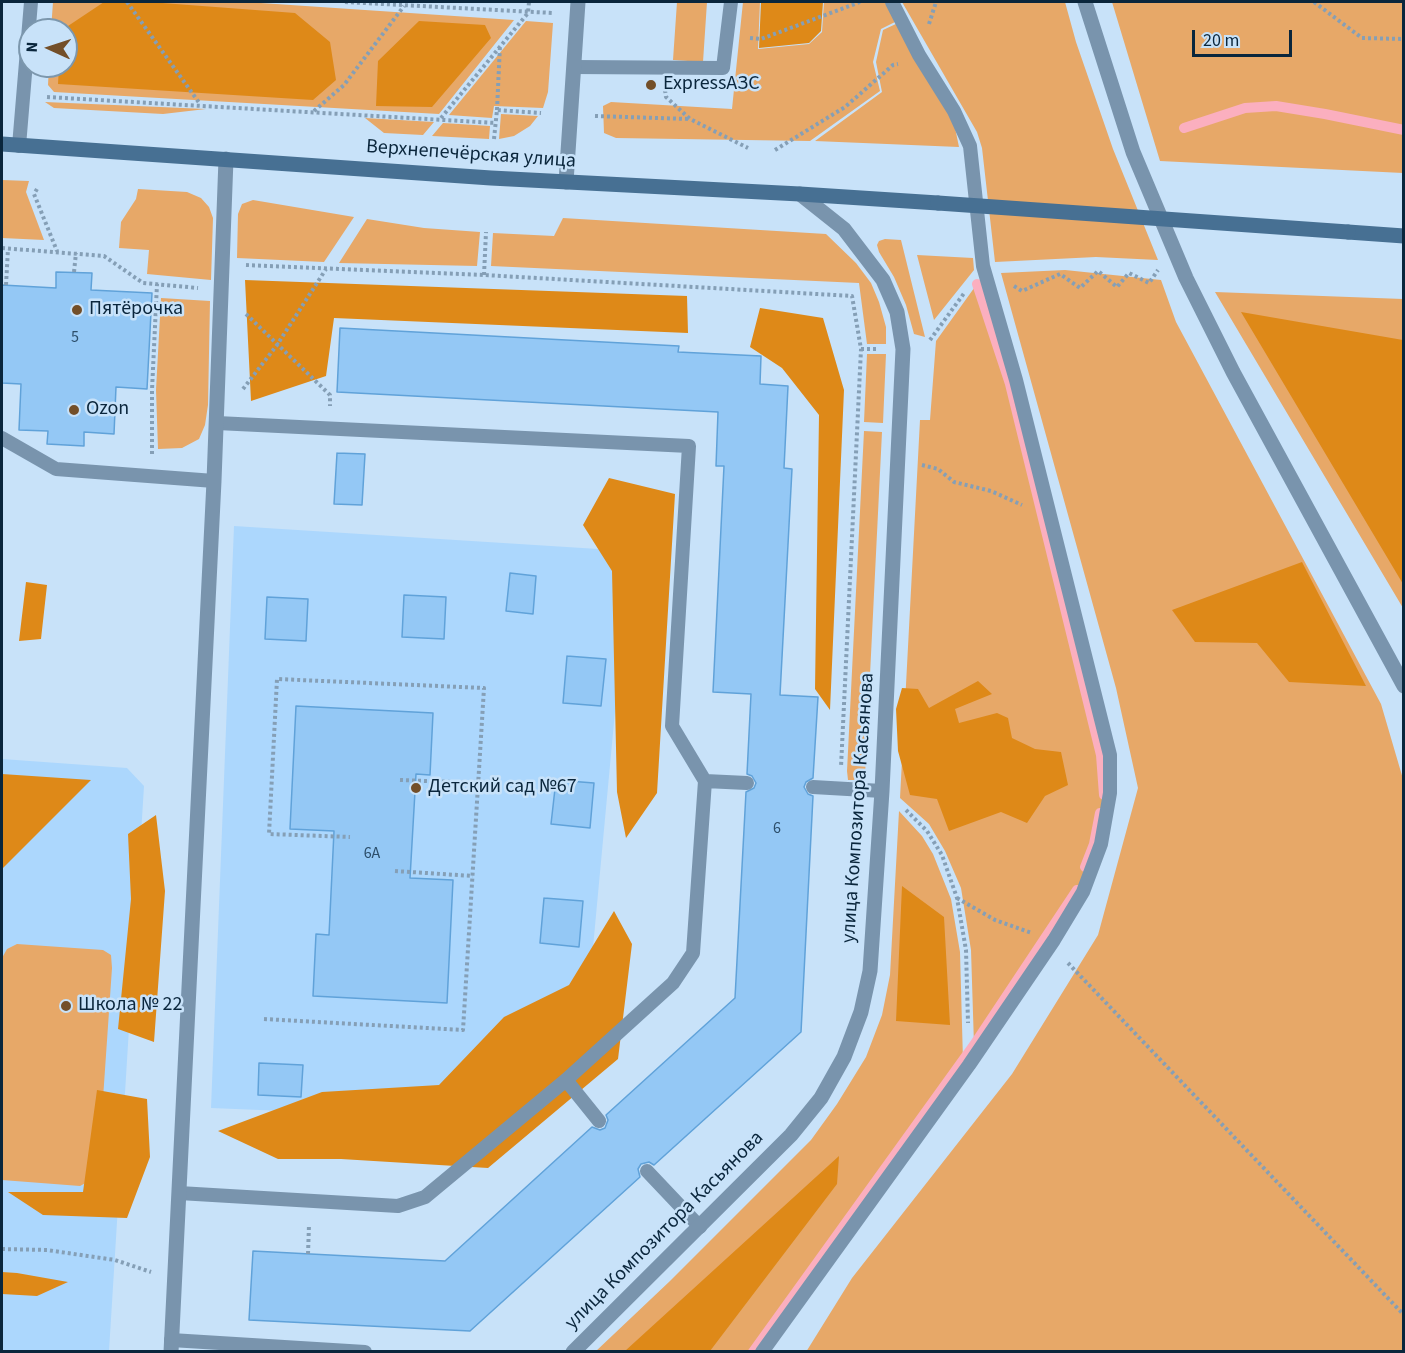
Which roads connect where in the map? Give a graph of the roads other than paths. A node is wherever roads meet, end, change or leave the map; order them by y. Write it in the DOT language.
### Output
graph roads {
  1 [pos="31,2"];
  2 [pos="731,2"];
  3 [pos="892,2"];
  4 [pos="1085,2"];
  5 [pos="578,8"];
  6 [pos="574,67"];
  7 [pos="2,144"];
  8 [pos="19,146"];
  9 [pos="226,159"];
  10 [pos="566,182"];
  11 [pos="800,194"];
  12 [pos="1404,236"];
  13 [pos="217,423"];
  14 [pos="2,438"];
  15 [pos="214,481"];
  16 [pos="1404,686"];
  17 [pos="705,781"];
  18 [pos="747,783"];
  19 [pos="813,787"];
  20 [pos="882,791"];
  21 [pos="566,1080"];
  22 [pos="599,1121"];
  23 [pos="647,1171"];
  24 [pos="178,1193"];
  25 [pos="700,1227"];
  26 [pos="171,1346"];
  27 [pos="365,1352"];
  28 [pos="573,1352"];
  29 [pos="762,1352"];
  1 -- 8 [label="lane"];
  2 -- 6 [label="lane"];
  3 -- 29 [label="lane"];
  4 -- 16 [label="street"];
  5 -- 6 [label="street"];
  6 -- 10 [label="street"];
  7 -- 8 [label="street, Верхнепечёрская улица"];
  8 -- 9 [label="street, Верхнепечёрская улица"];
  9 -- 10 [label="street, Верхнепечёрская улица"];
  9 -- 13 [label="street"];
  10 -- 11 [label="street, Верхнепечёрская улица"];
  11 -- 12 [label="street, Верхнепечёрская улица, bridge"];
  11 -- 20 [label="street, улица Композитора Касьянова"];
  13 -- 15 [label="street"];
  13 -- 17 [label="lane"];
  14 -- 15 [label="lane"];
  15 -- 24 [label="street"];
  17 -- 18 [label="lane"];
  17 -- 21 [label="lane"];
  19 -- 20 [label="lane"];
  20 -- 25 [label="street, улица Композитора Касьянова"];
  21 -- 22 [label="lane"];
  21 -- 24 [label="lane"];
  23 -- 25 [label="lane"];
  24 -- 26 [label="street"];
  25 -- 28 [label="street, улица Композитора Касьянова"];
  26 -- 27 [label="lane"];
}
